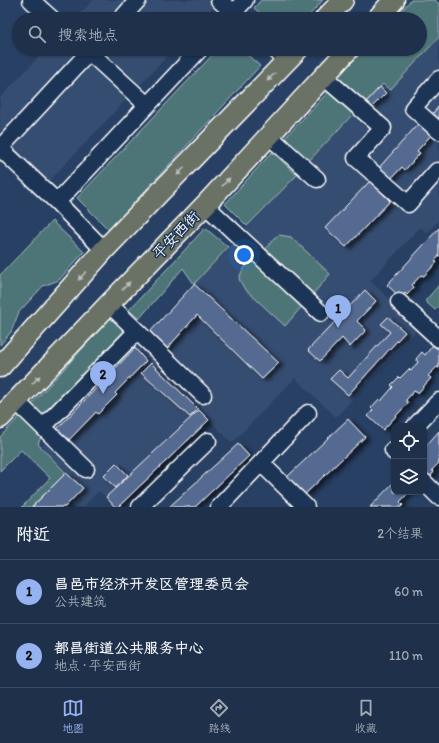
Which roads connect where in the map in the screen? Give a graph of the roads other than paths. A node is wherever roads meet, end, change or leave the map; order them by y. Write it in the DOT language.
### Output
graph roads {
  1 [pos="31,0"];
  2 [pos="138,0"];
  3 [pos="219,0"];
  4 [pos="245,0"];
  5 [pos="343,0"];
  6 [pos="394,0"];
  7 [pos="44,12"];
  8 [pos="127,12"];
  9 [pos="229,12"];
  10 [pos="237,12"];
  11 [pos="332,12"];
  12 [pos="383,12"];
  13 [pos="84,56"];
  14 [pos="95,56"];
  15 [pos="193,56"];
  16 [pos="283,56"];
  17 [pos="344,56"];
  18 [pos="324,77"];
  19 [pos="439,79"];
  20 [pos="147,105"];
  21 [pos="439,131"];
  22 [pos="270,136"];
  23 [pos="0,148"];
  24 [pos="437,171"];
  25 [pos="317,179"];
  26 [pos="57,202"];
  27 [pos="205,205"];
  28 [pos="104,250"];
  29 [pos="399,302"];
  30 [pos="109,304"];
  31 [pos="321,313"];
  32 [pos="136,331"];
  33 [pos="439,339"];
  34 [pos="0,367"];
  35 [pos="203,395"];
  36 [pos="16,401"];
  37 [pos="439,401"];
  38 [pos="308,413"];
  39 [pos="0,418"];
  40 [pos="418,423"];
  41 [pos="43,426"];
  42 [pos="208,441"];
  43 [pos="261,463"];
  44 [pos="86,468"];
  45 [pos="427,485"];
  46 [pos="439,497"];
  47 [pos="140,507"];
  48 [pos="219,507"];
  49 [pos="306,507"];
  1 -- 7 [label="street"];
  2 -- 8 [label="street"];
  3 -- 9 [label="street"];
  4 -- 10 [label="street"];
  5 -- 11 [label="main road"];
  6 -- 12 [label="main road"];
  13 -- 23 [label="street"];
  14 -- 20 [label="street"];
  15 -- 20 [label="street"];
  16 -- 28 [label="main road, one-way"];
  17 -- 18 [label="main road, 平安西街"];
  18 -- 22 [label="main road, 平安西街"];
  18 -- 24 [label="street"];
  19 -- 21 [label="street"];
  20 -- 26 [label="street"];
  22 -- 25 [label="street"];
  27 -- 22 [label="main road, 平安西街, one-way"];
  23 -- 26 [label="street"];
  26 -- 28 [label="street"];
  30 -- 27 [label="main road, 平安西街, one-way"];
  27 -- 31 [label="street"];
  28 -- 34 [label="main road, one-way"];
  29 -- 33 [label="street"];
  30 -- 32 [label="street"];
  36 -- 30 [label="main road, 平安西街, one-way"];
  32 -- 35 [label="street"];
  32 -- 41 [label="street"];
  36 -- 39 [label="main road, 平安西街"];
  36 -- 41 [label="street"];
  37 -- 40 [label="street"];
  38 -- 43 [label="street"];
  41 -- 44 [label="street"];
  42 -- 47 [label="street"];
  43 -- 48 [label="street"];
  43 -- 49 [label="street"];
  45 -- 46 [label="street"];
}
